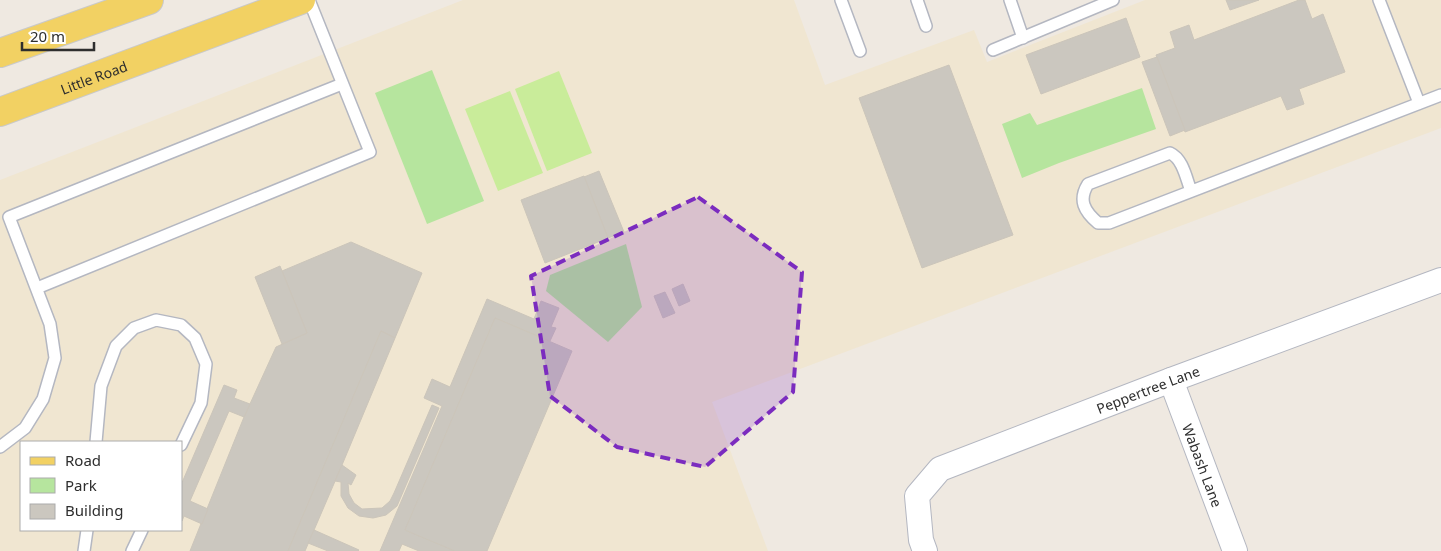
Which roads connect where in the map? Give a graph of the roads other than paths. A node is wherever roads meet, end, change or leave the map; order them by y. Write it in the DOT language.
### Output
graph roads {
  1 [pos="149,0"];
  2 [pos="301,0"];
  3 [pos="309,0"];
  4 [pos="841,0"];
  5 [pos="917,0"];
  6 [pos="1010,0"];
  7 [pos="1113,0"];
  8 [pos="1379,0"];
  9 [pos="926,26"];
  10 [pos="1023,38"];
  11 [pos="993,50"];
  12 [pos="860,51"];
  13 [pos="0,54"];
  14 [pos="342,84"];
  15 [pos="1441,95"];
  16 [pos="1419,103"];
  17 [pos="0,112"];
  18 [pos="1190,191"];
  19 [pos="1441,280"];
  20 [pos="36,288"];
  21 [pos="1171,380"];
  22 [pos="96,441"];
  23 [pos="182,443"];
  24 [pos="0,447"];
  25 [pos="88,531"];
  26 [pos="142,531"];
  27 [pos="84,551"];
  28 [pos="132,551"];
  29 [pos="925,551"];
  30 [pos="1235,551"];
  1 -- 13 [label="main road"];
  2 -- 17 [label="main road, Little Road"];
  3 -- 14 [label="lane"];
  4 -- 12 [label="lane"];
  5 -- 9 [label="lane"];
  6 -- 10 [label="lane"];
  7 -- 10 [label="lane"];
  8 -- 16 [label="lane"];
  10 -- 11 [label="lane"];
  14 -- 20 [label="lane"];
  14 -- 20 [label="lane"];
  15 -- 16 [label="lane"];
  16 -- 18 [label="lane"];
  18 -- 18 [label="lane"];
  19 -- 21 [label="street, Peppertree Lane"];
  20 -- 24 [label="lane"];
  21 -- 29 [label="street, Peppertree Lane"];
  21 -- 30 [label="street, Wabash Lane"];
  22 -- 23 [label="lane"];
  25 -- 27 [label="lane"];
  26 -- 28 [label="lane"];
}
